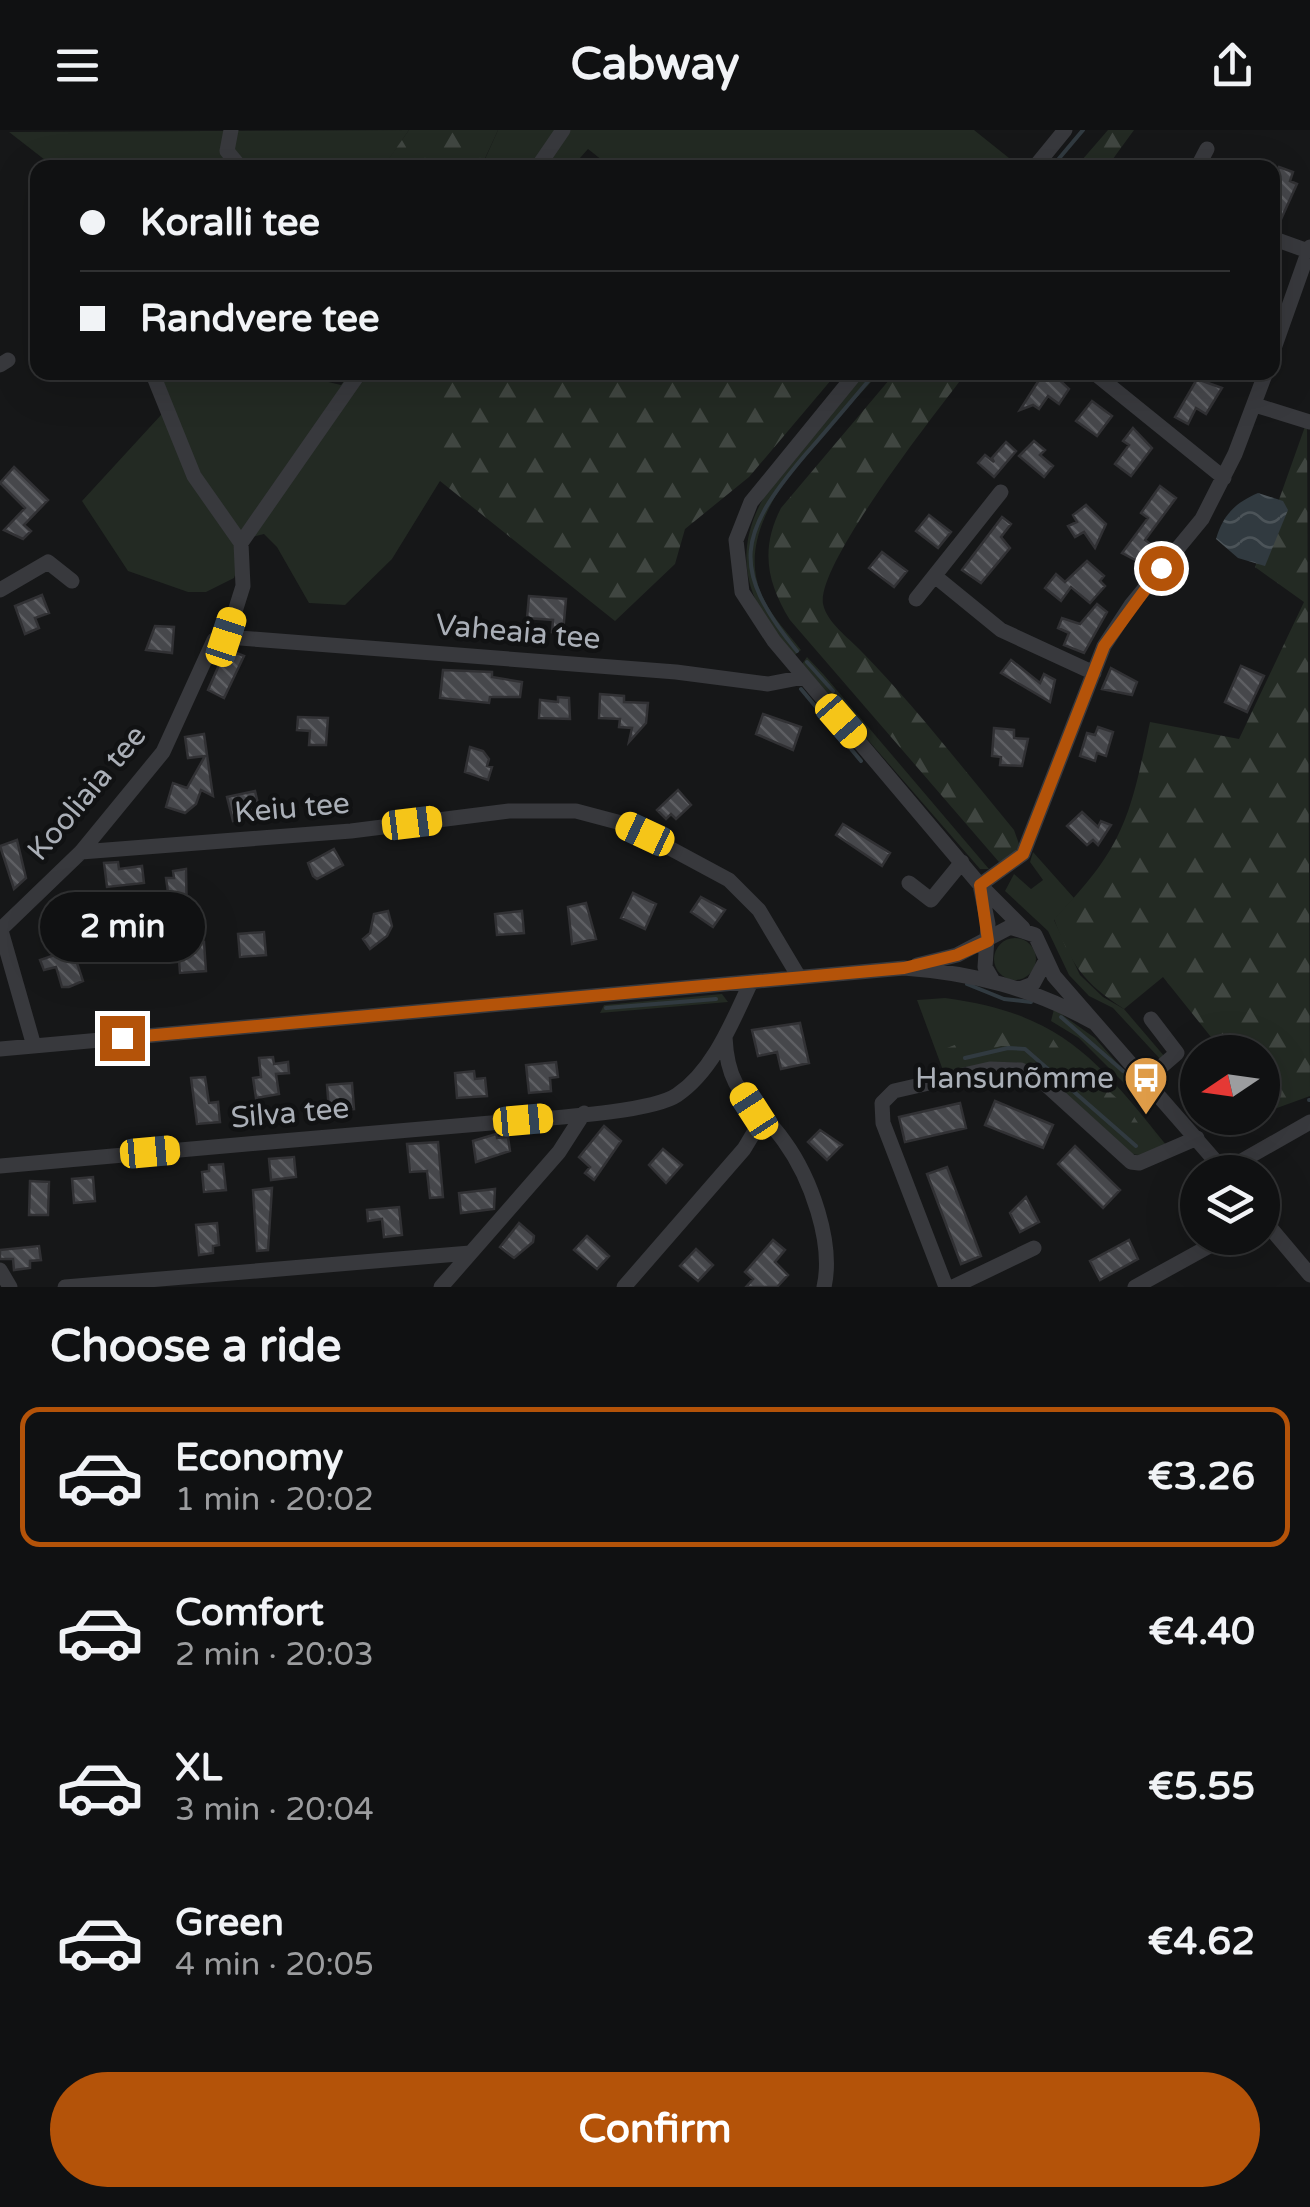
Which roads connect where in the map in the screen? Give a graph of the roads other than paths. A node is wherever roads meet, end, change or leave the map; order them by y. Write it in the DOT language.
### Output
graph roads {
  1 [pos="231,130"];
  2 [pos="563,130"];
  3 [pos="1066,130"];
  4 [pos="1207,149"];
  5 [pos="234,160"];
  6 [pos="542,160"];
  7 [pos="1041,160"];
  8 [pos="1201,160"];
  9 [pos="1280,240"];
  10 [pos="1309,249"];
  11 [pos="1280,331"];
  12 [pos="155,380"];
  13 [pos="354,380"];
  14 [pos="850,380"];
  15 [pos="1103,380"];
  16 [pos="1263,380"];
  17 [pos="1255,405"];
  18 [pos="1310,422"];
  19 [pos="1224,478"];
  20 [pos="1001,492"];
  21 [pos="241,544"];
  22 [pos="936,577"];
  23 [pos="72,582"];
  24 [pos="0,590"];
  25 [pos="916,599"];
  26 [pos="226,637"];
  27 [pos="807,651"];
  28 [pos="792,663"];
  29 [pos="1094,674"];
  30 [pos="804,677"];
  31 [pos="82,852"];
  32 [pos="962,862"];
  33 [pos="910,883"];
  34 [pos="980,885"];
  35 [pos="0,928"];
  36 [pos="1024,928"];
  37 [pos="988,941"];
  38 [pos="1046,960"];
  39 [pos="904,968"];
  40 [pos="798,977"];
  41 [pos="992,979"];
  42 [pos="751,982"];
  43 [pos="1020,989"];
  44 [pos="1151,1019"];
  45 [pos="1093,1022"];
  46 [pos="725,1036"];
  47 [pos="34,1046"];
  48 [pos="0,1049"];
  49 [pos="1147,1079"];
  50 [pos="584,1113"];
  51 [pos="762,1119"];
  52 [pos="1307,1127"];
  53 [pos="1197,1138"];
  54 [pos="1210,1155"];
  55 [pos="1255,1155"];
  56 [pos="0,1166"];
  57 [pos="1280,1239"];
  58 [pos="1034,1248"];
  59 [pos="470,1254"];
  60 [pos="1193,1255"];
  61 [pos="0,1270"];
  62 [pos="1310,1275"];
  63 [pos="10,1287"];
  64 [pos="65,1287"];
  65 [pos="441,1287"];
  66 [pos="624,1287"];
  67 [pos="824,1287"];
  68 [pos="950,1287"];
  69 [pos="1135,1287"];
  1 -- 5 [label="street"];
  2 -- 6 [label="street"];
  3 -- 7 [label="street"];
  4 -- 8 [label="street"];
  9 -- 10 [label="street"];
  10 -- 11 [label="street"];
  12 -- 21 [label="street"];
  13 -- 21 [label="street"];
  14 -- 28 [label="street"];
  15 -- 19 [label="street"];
  16 -- 17 [label="street"];
  17 -- 18 [label="street"];
  17 -- 19 [label="street"];
  19 -- 29 [label="street"];
  20 -- 22 [label="street"];
  21 -- 26 [label="street, Kooliaia tee"];
  22 -- 25 [label="street"];
  22 -- 29 [label="street"];
  23 -- 24 [label="street"];
  26 -- 30 [label="street, Vaheaia tee"];
  26 -- 31 [label="street, Kooliaia tee"];
  27 -- 28 [label="street"];
  28 -- 30 [label="street"];
  29 -- 34 [label="street"];
  30 -- 32 [label="street"];
  31 -- 35 [label="street, Kooliaia tee"];
  31 -- 40 [label="street, Keiu tee"];
  32 -- 33 [label="street"];
  32 -- 34 [label="street"];
  34 -- 36 [label="street"];
  34 -- 37 [label="street"];
  35 -- 47 [label="street"];
  36 -- 37 [label="street"];
  36 -- 38 [label="street"];
  37 -- 39 [label="street"];
  37 -- 41 [label="street"];
  38 -- 43 [label="street"];
  38 -- 45 [label="street"];
  39 -- 40 [label="street"];
  39 -- 41 [label="street"];
  40 -- 42 [label="street"];
  41 -- 43 [label="street"];
  42 -- 46 [label="street, Silva tee"];
  42 -- 47 [label="street"];
  43 -- 45 [label="street"];
  44 -- 49 [label="street"];
  45 -- 49 [label="street"];
  46 -- 50 [label="street, Silva tee"];
  46 -- 51 [label="street"];
  47 -- 48 [label="street"];
  49 -- 53 [label="street"];
  50 -- 56 [label="street, Silva tee"];
  50 -- 59 [label="street"];
  51 -- 66 [label="street"];
  51 -- 67 [label="street"];
  52 -- 55 [label="street"];
  53 -- 54 [label="street"];
  53 -- 68 [label="street"];
  57 -- 62 [label="street"];
  58 -- 68 [label="street"];
  59 -- 64 [label="street"];
  59 -- 65 [label="street"];
  60 -- 69 [label="street"];
  61 -- 63 [label="street"];
}
